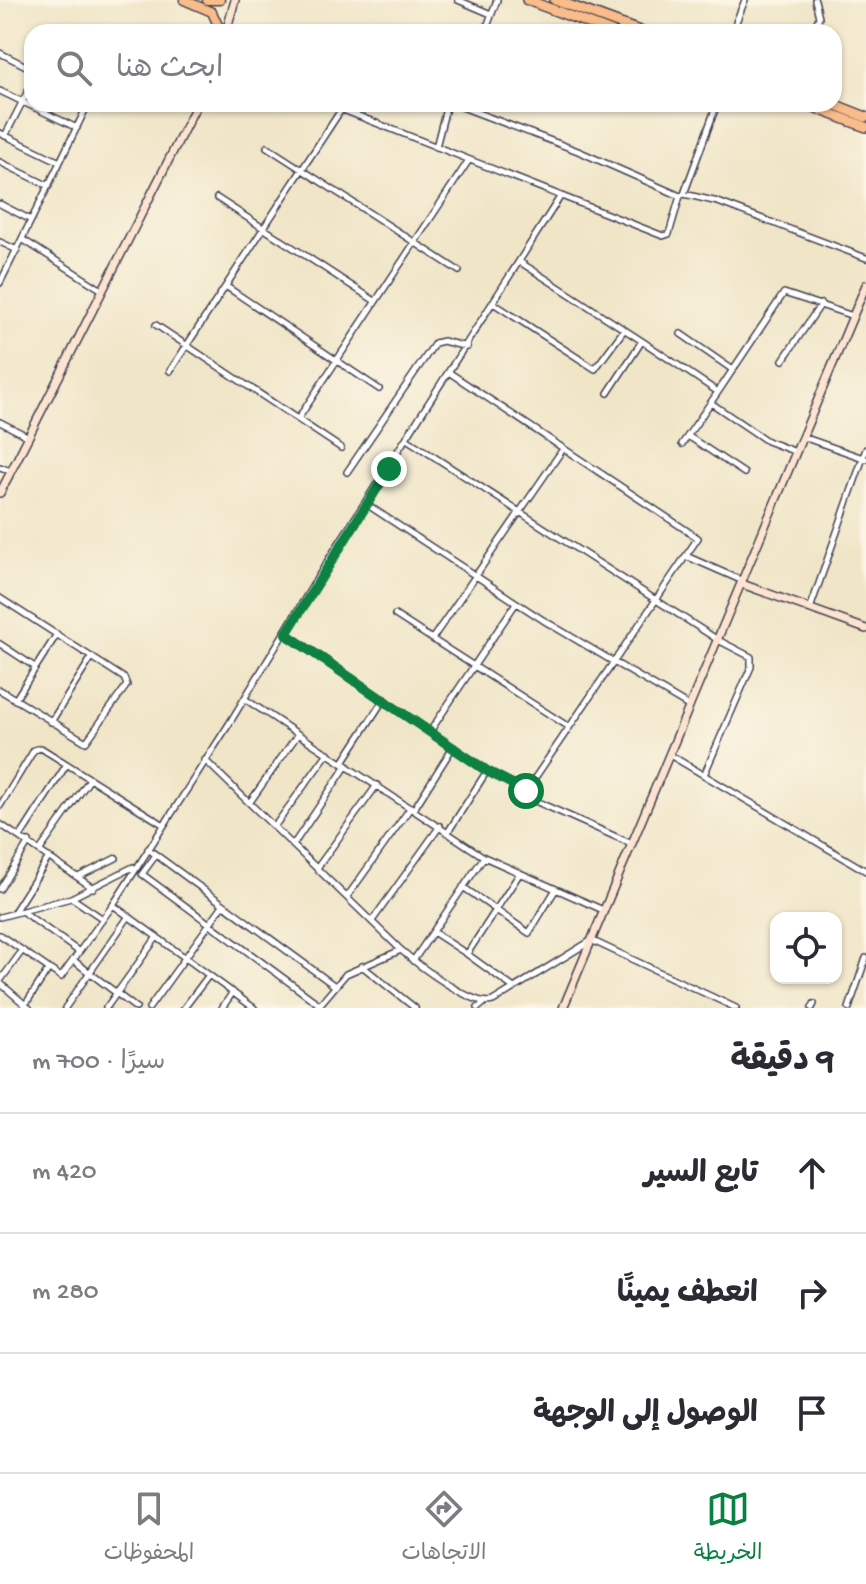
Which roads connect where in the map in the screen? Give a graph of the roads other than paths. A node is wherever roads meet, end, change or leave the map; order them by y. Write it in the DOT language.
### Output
graph roads {
  1 [pos="184,0"];
  2 [pos="207,0"];
  3 [pos="220,0"];
  4 [pos="235,0"];
  5 [pos="458,0"];
  6 [pos="497,0"];
  7 [pos="527,0"];
  8 [pos="555,0"];
  9 [pos="745,0"];
  10 [pos="815,0"];
  11 [pos="491,14"];
  12 [pos="220,24"];
  13 [pos="226,24"];
  14 [pos="488,24"];
  15 [pos="591,24"];
  16 [pos="620,24"];
  17 [pos="735,24"];
  18 [pos="816,24"];
  19 [pos="0,53"];
  20 [pos="24,65"];
  21 [pos="0,91"];
  22 [pos="24,98"];
  23 [pos="22,102"];
  24 [pos="842,108"];
  25 [pos="43,112"];
  26 [pos="84,112"];
  27 [pos="193,112"];
  28 [pos="340,112"];
  29 [pos="346,112"];
  30 [pos="445,112"];
  31 [pos="475,112"];
  32 [pos="714,112"];
  33 [pos="826,112"];
  34 [pos="866,117"];
  35 [pos="866,127"];
  36 [pos="77,128"];
  37 [pos="3,135"];
  38 [pos="267,147"];
  39 [pos="436,147"];
  40 [pos="469,160"];
  41 [pos="0,162"];
  42 [pos="60,162"];
  43 [pos="303,168"];
  44 [pos="49,186"];
  45 [pos="682,195"];
  46 [pos="560,197"];
  47 [pos="217,198"];
  48 [pos="0,204"];
  49 [pos="31,220"];
  50 [pos="265,227"];
  51 [pos="22,239"];
  52 [pos="0,242"];
  53 [pos="416,242"];
  54 [pos="17,250"];
  55 [pos="866,258"];
  56 [pos="520,262"];
  57 [pos="459,271"];
  58 [pos="0,283"];
  59 [pos="866,285"];
  60 [pos="227,287"];
  61 [pos="103,290"];
  62 [pos="375,301"];
  63 [pos="493,303"];
  64 [pos="821,304"];
  65 [pos="853,316"];
  66 [pos="156,325"];
  67 [pos="624,330"];
  68 [pos="681,334"];
  69 [pos="642,341"];
  70 [pos="187,346"];
  71 [pos="467,347"];
  72 [pos="335,360"];
  73 [pos="783,360"];
  74 [pos="733,370"];
  75 [pos="170,371"];
  76 [pos="450,373"];
  77 [pos="379,389"];
  78 [pos="718,392"];
  79 [pos="608,393"];
  80 [pos="711,403"];
  81 [pos="298,419"];
  82 [pos="0,422"];
  83 [pos="688,436"];
  84 [pos="29,437"];
  85 [pos="803,437"];
  86 [pos="408,440"];
  87 [pos="682,444"];
  88 [pos="341,448"];
  89 [pos="563,449"];
  90 [pos="866,449"];
  91 [pos="797,452"];
  92 [pos="864,459"];
  93 [pos="0,467"];
  94 [pos="11,471"];
  95 [pos="347,472"];
  96 [pos="744,473"];
  97 [pos="0,493"];
  98 [pos="366,504"];
  99 [pos="519,513"];
  100 [pos="686,556"];
  101 [pos="476,576"];
  102 [pos="742,582"];
  103 [pos="0,598"];
  104 [pos="657,600"];
  105 [pos="516,603"];
  106 [pos="810,609"];
  107 [pos="395,615"];
  108 [pos="866,629"];
  109 [pos="57,634"];
  110 [pos="286,634"];
  111 [pos="432,639"];
  112 [pos="718,640"];
  113 [pos="0,644"];
  114 [pos="92,657"];
  115 [pos="612,663"];
  116 [pos="35,667"];
  117 [pos="475,667"];
  118 [pos="0,690"];
  119 [pos="245,699"];
  120 [pos="384,699"];
  121 [pos="15,700"];
  122 [pos="690,707"];
  123 [pos="51,722"];
  124 [pos="569,727"];
  125 [pos="431,730"];
  126 [pos="298,734"];
  127 [pos="453,747"];
  128 [pos="328,753"];
  129 [pos="670,755"];
  130 [pos="205,760"];
  131 [pos="67,764"];
  132 [pos="345,764"];
  133 [pos="487,771"];
  134 [pos="704,775"];
  135 [pos="90,779"];
  136 [pos="377,785"];
  137 [pos="526,791"];
  138 [pos="250,802"];
  139 [pos="0,806"];
  140 [pos="412,808"];
  141 [pos="0,824"];
  142 [pos="164,825"];
  143 [pos="440,826"];
  144 [pos="274,827"];
  145 [pos="448,832"];
  146 [pos="20,837"];
  147 [pos="29,842"];
  148 [pos="632,844"];
  149 [pos="293,845"];
  150 [pos="148,849"];
  151 [pos="40,850"];
  152 [pos="156,855"];
  153 [pos="49,857"];
  154 [pos="484,857"];
  155 [pos="116,858"];
  156 [pos="136,866"];
  157 [pos="317,868"];
  158 [pos="866,871"];
  159 [pos="520,873"];
  160 [pos="77,878"];
  161 [pos="463,887"];
  162 [pos="93,888"];
  163 [pos="0,889"];
  164 [pos="556,889"];
  165 [pos="347,897"];
  166 [pos="71,898"];
  167 [pos="113,905"];
  168 [pos="223,905"];
  169 [pos="496,910"];
  170 [pos="603,910"];
  171 [pos="22,911"];
  172 [pos="13,913"];
  173 [pos="129,916"];
  174 [pos="0,917"];
  175 [pos="103,919"];
  176 [pos="372,921"];
  177 [pos="209,924"];
  178 [pos="433,932"];
  179 [pos="0,935"];
  180 [pos="157,937"];
  181 [pos="590,941"];
  182 [pos="401,950"];
  183 [pos="22,951"];
  184 [pos="78,951"];
  185 [pos="467,954"];
  186 [pos="185,957"];
  187 [pos="866,958"];
  188 [pos="73,960"];
  189 [pos="413,961"];
  190 [pos="362,966"];
  191 [pos="48,970"];
  192 [pos="90,972"];
  193 [pos="209,975"];
  194 [pos="0,982"];
  195 [pos="335,986"];
  196 [pos="514,988"];
  197 [pos="233,992"];
  198 [pos="116,993"];
  199 [pos="484,1003"];
  200 [pos="318,1006"];
  201 [pos="26,1007"];
  202 [pos="65,1008"];
  203 [pos="106,1008"];
  204 [pos="136,1008"];
  205 [pos="149,1008"];
  206 [pos="184,1008"];
  207 [pos="222,1008"];
  208 [pos="254,1008"];
  209 [pos="415,1008"];
  210 [pos="478,1008"];
  211 [pos="563,1008"];
  212 [pos="736,1008"];
  213 [pos="849,1008"];
  1 -- 12 [label="main road"];
  2 -- 3 [label="main road"];
  4 -- 13 [label="street"];
  5 -- 11 [label="street"];
  6 -- 11 [label="street"];
  7 -- 15 [label="highway"];
  8 -- 16 [label="highway"];
  9 -- 17 [label="street"];
  10 -- 18 [label="street"];
  11 -- 14 [label="street"];
  19 -- 20 [label="street"];
  21 -- 23 [label="street"];
  22 -- 23 [label="street"];
  23 -- 37 [label="street"];
  24 -- 34 [label="highway"];
  25 -- 36 [label="street"];
  26 -- 36 [label="street"];
  27 -- 61 [label="street"];
  28 -- 43 [label="street"];
  29 -- 39 [label="street"];
  30 -- 39 [label="street"];
  31 -- 45 [label="street"];
  32 -- 45 [label="street"];
  33 -- 35 [label="highway"];
  36 -- 42 [label="street"];
  37 -- 42 [label="street"];
  38 -- 43 [label="street"];
  39 -- 40 [label="street"];
  40 -- 46 [label="street"];
  40 -- 53 [label="street"];
  41 -- 44 [label="street"];
  42 -- 44 [label="street"];
  43 -- 50 [label="street"];
  43 -- 53 [label="street"];
  44 -- 49 [label="street"];
  45 -- 46 [label="street"];
  45 -- 55 [label="street"];
  46 -- 56 [label="street"];
  47 -- 50 [label="street"];
  48 -- 49 [label="street"];
  49 -- 51 [label="street"];
  50 -- 60 [label="street"];
  50 -- 62 [label="street"];
  51 -- 54 [label="street"];
  51 -- 61 [label="street"];
  52 -- 54 [label="street"];
  53 -- 57 [label="street"];
  53 -- 62 [label="street"];
  54 -- 58 [label="street"];
  56 -- 63 [label="street"];
  56 -- 67 [label="street"];
  59 -- 65 [label="street"];
  60 -- 70 [label="street"];
  60 -- 72 [label="street"];
  61 -- 84 [label="street"];
  62 -- 72 [label="street"];
  63 -- 67 [label="street"];
  63 -- 71 [label="street"];
  64 -- 65 [label="street"];
  64 -- 73 [label="street"];
  64 -- 74 [label="street"];
  65 -- 85 [label="street"];
  66 -- 70 [label="street"];
  67 -- 69 [label="street"];
  68 -- 74 [label="street"];
  69 -- 78 [label="street"];
  69 -- 79 [label="street"];
  70 -- 75 [label="street"];
  70 -- 81 [label="street"];
  71 -- 76 [label="street"];
  71 -- 95 [label="street"];
  72 -- 77 [label="street"];
  72 -- 81 [label="street"];
  74 -- 78 [label="street"];
  76 -- 86 [label="street"];
  76 -- 89 [label="street"];
  78 -- 80 [label="street"];
  80 -- 83 [label="street"];
  80 -- 91 [label="street"];
  81 -- 88 [label="street"];
  82 -- 84 [label="street"];
  83 -- 87 [label="street"];
  83 -- 96 [label="street"];
  84 -- 94 [label="street"];
  85 -- 91 [label="street"];
  85 -- 92 [label="street"];
  86 -- 98 [label="street"];
  86 -- 99 [label="street"];
  89 -- 99 [label="street"];
  89 -- 100 [label="street"];
  90 -- 92 [label="street"];
  91 -- 102 [label="street"];
  92 -- 106 [label="street"];
  93 -- 94 [label="street"];
  94 -- 97 [label="street"];
  98 -- 101 [label="street"];
  98 -- 110 [label="street"];
  99 -- 101 [label="street"];
  99 -- 104 [label="street"];
  100 -- 102 [label="street"];
  100 -- 104 [label="street"];
  101 -- 105 [label="street"];
  101 -- 111 [label="street"];
  102 -- 106 [label="street"];
  102 -- 112 [label="street"];
  103 -- 109 [label="street"];
  104 -- 112 [label="street"];
  104 -- 115 [label="street"];
  105 -- 115 [label="street"];
  105 -- 117 [label="street"];
  106 -- 108 [label="street"];
  107 -- 111 [label="street"];
  109 -- 114 [label="street"];
  109 -- 116 [label="street"];
  110 -- 119 [label="street"];
  110 -- 120 [label="street"];
  111 -- 117 [label="street"];
  112 -- 122 [label="street"];
  112 -- 134 [label="street"];
  113 -- 116 [label="street"];
  114 -- 123 [label="street"];
  114 -- 123 [label="street"];
  115 -- 122 [label="street"];
  115 -- 124 [label="street"];
  116 -- 121 [label="street"];
  117 -- 124 [label="street"];
  117 -- 125 [label="street"];
  118 -- 121 [label="street"];
  119 -- 126 [label="street"];
  119 -- 130 [label="street"];
  120 -- 125 [label="street"];
  120 -- 132 [label="street"];
  121 -- 123 [label="street"];
  122 -- 129 [label="street"];
  124 -- 137 [label="street"];
  125 -- 127 [label="street"];
  126 -- 128 [label="street"];
  126 -- 138 [label="street"];
  127 -- 133 [label="street"];
  127 -- 140 [label="street"];
  128 -- 132 [label="street"];
  128 -- 144 [label="street"];
  129 -- 134 [label="street"];
  129 -- 148 [label="street"];
  130 -- 138 [label="street"];
  130 -- 142 [label="street"];
  131 -- 135 [label="street"];
  131 -- 139 [label="street"];
  131 -- 146 [label="street"];
  132 -- 136 [label="street"];
  132 -- 149 [label="street"];
  133 -- 137 [label="street"];
  133 -- 145 [label="street"];
  134 -- 158 [label="street"];
  135 -- 142 [label="street"];
  135 -- 151 [label="street"];
  136 -- 140 [label="street"];
  136 -- 157 [label="street"];
  137 -- 148 [label="street"];
  138 -- 144 [label="street"];
  140 -- 143 [label="street"];
  140 -- 165 [label="street"];
  141 -- 146 [label="street"];
  142 -- 150 [label="street"];
  143 -- 145 [label="street"];
  143 -- 176 [label="street"];
  144 -- 149 [label="street"];
  145 -- 154 [label="street"];
  146 -- 147 [label="street"];
  147 -- 151 [label="street"];
  147 -- 163 [label="street"];
  148 -- 170 [label="street"];
  149 -- 157 [label="street"];
  150 -- 152 [label="street"];
  150 -- 156 [label="street"];
  151 -- 153 [label="street"];
  152 -- 168 [label="street"];
  152 -- 177 [label="street"];
  153 -- 160 [label="street"];
  153 -- 172 [label="street"];
  154 -- 159 [label="street"];
  154 -- 161 [label="street"];
  155 -- 160 [label="street"];
  156 -- 162 [label="street"];
  156 -- 167 [label="street"];
  157 -- 165 [label="street"];
  159 -- 164 [label="street"];
  159 -- 169 [label="street"];
  160 -- 162 [label="street"];
  161 -- 169 [label="street"];
  161 -- 178 [label="street"];
  162 -- 166 [label="street"];
  164 -- 169 [label="street"];
  164 -- 170 [label="street"];
  165 -- 176 [label="street"];
  166 -- 171 [label="street"];
  166 -- 175 [label="street"];
  167 -- 173 [label="street"];
  167 -- 175 [label="street"];
  168 -- 177 [label="street"];
  168 -- 195 [label="street"];
  169 -- 185 [label="street"];
  170 -- 181 [label="street"];
  171 -- 172 [label="street"];
  171 -- 184 [label="street"];
  172 -- 174 [label="street"];
  173 -- 180 [label="street"];
  173 -- 192 [label="street"];
  175 -- 184 [label="street"];
  176 -- 182 [label="street"];
  177 -- 186 [label="street"];
  177 -- 200 [label="street"];
  178 -- 185 [label="street"];
  178 -- 189 [label="street"];
  179 -- 183 [label="street"];
  180 -- 186 [label="street"];
  180 -- 198 [label="street"];
  181 -- 196 [label="street"];
  181 -- 211 [label="street"];
  181 -- 212 [label="street"];
  182 -- 189 [label="street"];
  182 -- 190 [label="street"];
  183 -- 191 [label="street"];
  183 -- 194 [label="street"];
  184 -- 188 [label="street"];
  185 -- 196 [label="street"];
  186 -- 193 [label="street"];
  186 -- 205 [label="street"];
  187 -- 213 [label="street"];
  188 -- 191 [label="street"];
  188 -- 192 [label="street"];
  189 -- 199 [label="street"];
  190 -- 195 [label="street"];
  190 -- 209 [label="street"];
  191 -- 201 [label="street"];
  192 -- 198 [label="street"];
  192 -- 202 [label="street"];
  193 -- 197 [label="street"];
  193 -- 206 [label="street"];
  194 -- 201 [label="street"];
  195 -- 200 [label="street"];
  196 -- 199 [label="street"];
  197 -- 207 [label="street"];
  197 -- 208 [label="street"];
  198 -- 203 [label="street"];
  198 -- 204 [label="street"];
  199 -- 210 [label="street"];
}
